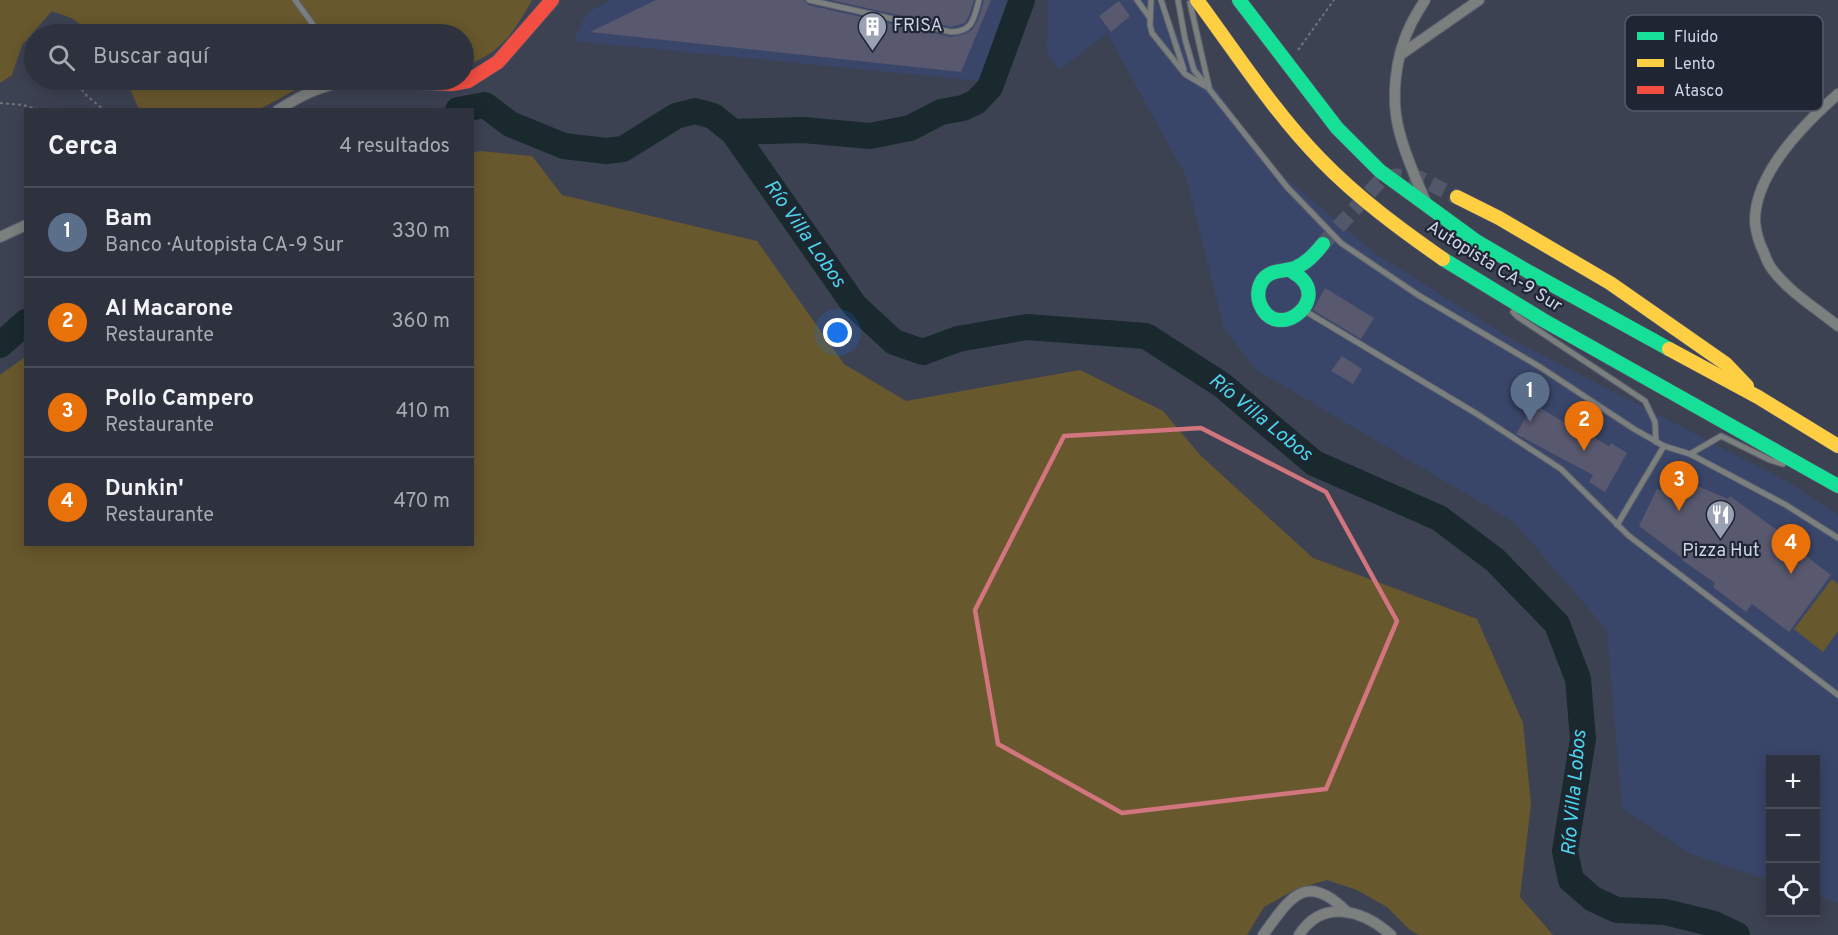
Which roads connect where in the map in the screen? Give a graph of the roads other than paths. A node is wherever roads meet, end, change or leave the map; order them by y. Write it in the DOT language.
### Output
graph roads {
  1 [pos="295,0"];
  2 [pos="552,0"];
  3 [pos="809,0"];
  4 [pos="979,0"];
  5 [pos="1137,0"];
  6 [pos="1151,0"];
  7 [pos="1161,0"];
  8 [pos="1178,0"];
  9 [pos="1189,0"];
  10 [pos="1197,0"];
  11 [pos="1239,0"];
  12 [pos="1425,0"];
  13 [pos="1479,0"];
  14 [pos="1150,18"];
  15 [pos="313,24"];
  16 [pos="1400,56"];
  17 [pos="1185,74"];
  18 [pos="474,77"];
  19 [pos="1209,89"];
  20 [pos="313,90"];
  21 [pos="1838,94"];
  22 [pos="281,108"];
  23 [pos="1823,108"];
  24 [pos="1819,111"];
  25 [pos="1457,197"];
  26 [pos="1427,206"];
  27 [pos="24,226"];
  28 [pos="0,237"];
  29 [pos="1323,244"];
  30 [pos="1290,270"];
  31 [pos="1508,299"];
  32 [pos="1303,310"];
  33 [pos="1838,326"];
  34 [pos="1758,397"];
  35 [pos="1656,442"];
  36 [pos="1664,446"];
  37 [pos="1838,446"];
  38 [pos="1690,454"];
  39 [pos="1801,465"];
  40 [pos="1838,486"];
  41 [pos="1617,525"];
  42 [pos="1838,538"];
  43 [pos="1838,695"];
  44 [pos="1347,912"];
  45 [pos="1263,935"];
  46 [pos="1299,935"];
  47 [pos="1391,935"];
  1 -- 15 [label="lane"];
  2 -- 18 [label="main road"];
  3 -- 4 [label="lane"];
  5 -- 14 [label="lane"];
  6 -- 14 [label="lane"];
  7 -- 17 [label="lane"];
  8 -- 19 [label="lane"];
  9 -- 19 [label="lane"];
  10 -- 31 [label="main road, Autopista CA-9 Sur"];
  11 -- 26 [label="main road, Autopista CA-9 Sur"];
  12 -- 16 [label="street"];
  13 -- 16 [label="street"];
  14 -- 17 [label="lane"];
  16 -- 26 [label="street"];
  17 -- 19 [label="lane"];
  19 -- 35 [label="lane"];
  20 -- 22 [label="street"];
  21 -- 23 [label="street"];
  24 -- 33 [label="street"];
  25 -- 34 [label="main road"];
  26 -- 34 [label="main road, Autopista CA-9 Sur"];
  27 -- 28 [label="street"];
  29 -- 30 [label="main road"];
  30 -- 32 [label="main road"];
  30 -- 32 [label="main road"];
  31 -- 35 [label="lane"];
  31 -- 39 [label="main road, Autopista CA-9 Sur"];
  32 -- 41 [label="lane"];
  34 -- 37 [label="main road, Autopista CA-9 Sur"];
  35 -- 36 [label="lane"];
  36 -- 38 [label="lane"];
  36 -- 41 [label="lane"];
  38 -- 39 [label="lane"];
  38 -- 42 [label="lane"];
  39 -- 40 [label="main road, Autopista CA-9 Sur"];
  41 -- 43 [label="lane"];
  44 -- 45 [label="street"];
  44 -- 46 [label="street"];
  44 -- 47 [label="street"];
}
